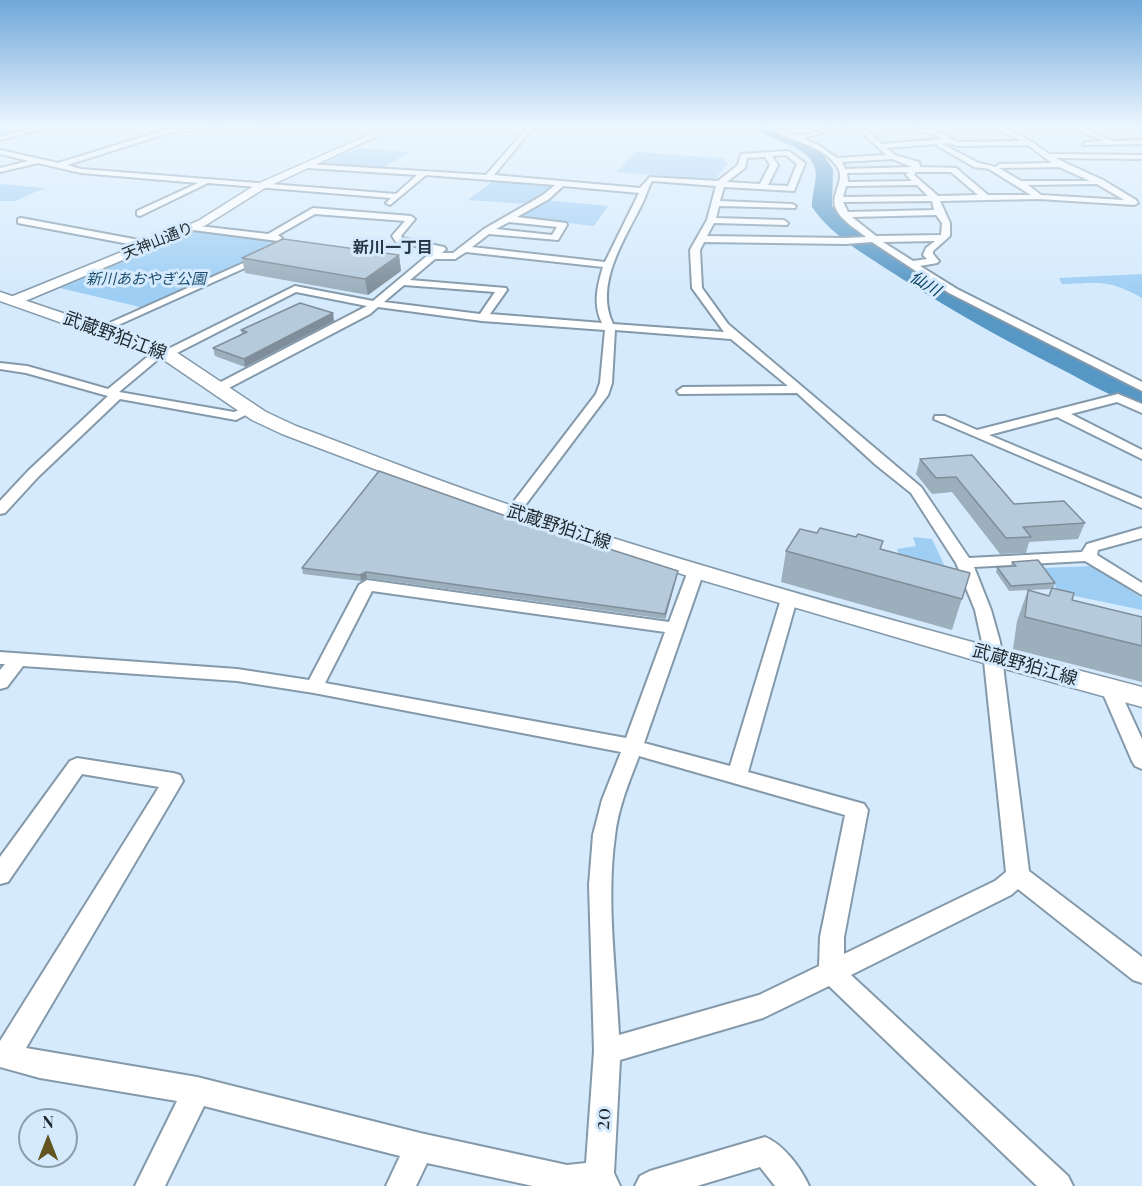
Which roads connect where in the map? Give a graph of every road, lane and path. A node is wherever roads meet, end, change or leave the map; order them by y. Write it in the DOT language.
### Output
graph roads {
  1 [pos="199,181"];
  2 [pos="272,181"];
  3 [pos="416,181"];
  4 [pos="533,181"];
  5 [pos="648,181"];
  6 [pos="692,181"];
  7 [pos="766,181"];
  8 [pos="794,181"];
  9 [pos="967,181"];
  10 [pos="1017,181"];
  11 [pos="1099,181"];
  12 [pos="206,182"];
  13 [pos="721,183"];
  14 [pos="920,183"];
  15 [pos="1020,183"];
  16 [pos="1103,183"];
  17 [pos="561,184"];
  18 [pos="843,184"];
  19 [pos="261,186"];
  20 [pos="763,187"];
  21 [pos="928,189"];
  22 [pos="976,189"];
  23 [pos="642,191"];
  24 [pos="397,196"];
  25 [pos="986,197"];
  26 [pos="1039,197"];
  27 [pos="935,198"];
  28 [pos="838,200"];
  29 [pos="714,203"];
  30 [pos="1138,204"];
  31 [pos="792,206"];
  32 [pos="141,213"];
  33 [pos="939,213"];
  34 [pos="845,215"];
  35 [pos="377,216"];
  36 [pos="507,219"];
  37 [pos="711,220"];
  38 [pos="21,221"];
  39 [pos="784,223"];
  40 [pos="946,226"];
  41 [pos="193,227"];
  42 [pos="933,227"];
  43 [pos="487,231"];
  44 [pos="269,237"];
  45 [pos="945,238"];
  46 [pos="701,239"];
  47 [pos="871,239"];
  48 [pos="150,244"];
  49 [pos="285,248"];
  50 [pos="464,249"];
  51 [pos="274,253"];
  52 [pos="433,256"];
  53 [pos="910,264"];
  54 [pos="607,265"];
  55 [pos="401,282"];
  56 [pos="7,298"];
  57 [pos="375,304"];
  58 [pos="482,318"];
  59 [pos="101,329"];
  60 [pos="610,329"];
  61 [pos="734,336"];
  62 [pos="164,352"];
  63 [pos="0,366"];
  64 [pos="1142,387"];
  65 [pos="219,388"];
  66 [pos="800,389"];
  67 [pos="683,391"];
  68 [pos="114,394"];
  69 [pos="1142,409"];
  70 [pos="249,410"];
  71 [pos="1059,413"];
  72 [pos="940,418"];
  73 [pos="976,434"];
  74 [pos="1142,455"];
  75 [pos="1142,504"];
  76 [pos="0,510"];
  77 [pos="512,513"];
  78 [pos="1142,533"];
  79 [pos="1088,556"];
  80 [pos="964,563"];
  81 [pos="696,571"];
  82 [pos="1142,590"];
  83 [pos="789,599"];
  84 [pos="674,628"];
  85 [pos="993,657"];
  86 [pos="9,659"];
  87 [pos="0,683"];
  88 [pos="314,687"];
  89 [pos="1110,689"];
  90 [pos="1142,697"];
  91 [pos="633,747"];
  92 [pos="1142,761"];
  93 [pos="737,776"];
  94 [pos="0,875"];
  95 [pos="1018,876"];
  96 [pos="831,972"];
  97 [pos="1142,972"];
  98 [pos="607,1051"];
  99 [pos="3,1055"];
  100 [pos="198,1091"];
  101 [pos="420,1147"];
  102 [pos="602,1182"];
  103 [pos="150,1186"];
  104 [pos="401,1186"];
  105 [pos="650,1186"];
  106 [pos="794,1186"];
  107 [pos="1058,1186"];
  1 -- 12 [label="street"];
  2 -- 19 [label="street, 天神山通り"];
  3 -- 24 [label="street"];
  4 -- 17 [label="street"];
  5 -- 23 [label="street"];
  6 -- 13 [label="street"];
  7 -- 20 [label="street"];
  8 -- 20 [label="street"];
  9 -- 22 [label="street"];
  10 -- 15 [label="street"];
  11 -- 16 [label="street"];
  12 -- 19 [label="street"];
  12 -- 32 [label="street"];
  13 -- 20 [label="street"];
  13 -- 29 [label="street"];
  14 -- 18 [label="street"];
  14 -- 21 [label="street"];
  15 -- 16 [label="street"];
  15 -- 26 [label="street"];
  16 -- 30 [label="street"];
  17 -- 23 [label="street"];
  17 -- 36 [label="street"];
  18 -- 28 [label="street"];
  19 -- 24 [label="street"];
  19 -- 41 [label="street, 天神山通り"];
  21 -- 22 [label="street"];
  21 -- 27 [label="street"];
  22 -- 25 [label="street"];
  23 -- 54 [label="street"];
  24 -- 35 [label="street"];
  25 -- 26 [label="street"];
  25 -- 27 [label="street"];
  26 -- 30 [label="street"];
  27 -- 28 [label="street"];
  27 -- 33 [label="street"];
  28 -- 34 [label="street"];
  29 -- 31 [label="street"];
  29 -- 37 [label="street"];
  33 -- 34 [label="street"];
  33 -- 40 [label="street"];
  34 -- 47 [label="street"];
  35 -- 44 [label="street"];
  35 -- 52 [label="street"];
  36 -- 43 [label="street"];
  36 -- 43 [label="street"];
  37 -- 39 [label="street"];
  37 -- 46 [label="street"];
  38 -- 48 [label="street"];
  40 -- 42 [label="street"];
  40 -- 45 [label="street"];
  41 -- 44 [label="street"];
  41 -- 48 [label="street, 天神山通り"];
  43 -- 50 [label="street"];
  44 -- 49 [label="street"];
  45 -- 47 [label="street"];
  45 -- 53 [label="street"];
  46 -- 47 [label="street"];
  46 -- 61 [label="street"];
  47 -- 53 [label="street"];
  48 -- 56 [label="street, 天神山通り"];
  50 -- 52 [label="street"];
  50 -- 54 [label="street"];
  51 -- 59 [label="street"];
  52 -- 55 [label="street"];
  53 -- 64 [label="street"];
  54 -- 60 [label="street"];
  55 -- 57 [label="street"];
  55 -- 58 [label="street"];
  56 -- 59 [label="main road, 武蔵野狛江線"];
  57 -- 58 [label="street"];
  57 -- 62 [label="street"];
  57 -- 65 [label="street"];
  58 -- 60 [label="street"];
  59 -- 62 [label="main road, 武蔵野狛江線"];
  60 -- 61 [label="street"];
  60 -- 77 [label="street"];
  61 -- 66 [label="street"];
  62 -- 65 [label="main road, 武蔵野狛江線"];
  62 -- 68 [label="street"];
  63 -- 68 [label="street"];
  65 -- 70 [label="main road, 武蔵野狛江線"];
  66 -- 67 [label="street"];
  66 -- 80 [label="street"];
  68 -- 70 [label="street"];
  68 -- 76 [label="street"];
  69 -- 71 [label="street"];
  70 -- 77 [label="main road, 武蔵野狛江線"];
  71 -- 73 [label="street"];
  71 -- 74 [label="street"];
  72 -- 73 [label="street"];
  73 -- 75 [label="street"];
  77 -- 81 [label="main road, 武蔵野狛江線"];
  78 -- 79 [label="street"];
  79 -- 80 [label="street"];
  79 -- 82 [label="street"];
  80 -- 85 [label="street"];
  81 -- 83 [label="main road, 武蔵野狛江線"];
  81 -- 84 [label="street, 20"];
  83 -- 85 [label="main road, 武蔵野狛江線"];
  83 -- 93 [label="street"];
  84 -- 88 [label="street"];
  84 -- 91 [label="street, 20"];
  85 -- 89 [label="main road, 武蔵野狛江線"];
  85 -- 95 [label="street"];
  86 -- 87 [label="street"];
  86 -- 88 [label="street"];
  88 -- 91 [label="street"];
  89 -- 90 [label="main road, 武蔵野狛江線"];
  89 -- 92 [label="street"];
  91 -- 93 [label="street"];
  91 -- 98 [label="street, 20"];
  93 -- 96 [label="street"];
  94 -- 99 [label="street"];
  95 -- 96 [label="street"];
  95 -- 97 [label="street"];
  96 -- 98 [label="street"];
  96 -- 107 [label="street"];
  98 -- 102 [label="street, 20"];
  99 -- 100 [label="street"];
  100 -- 101 [label="street"];
  100 -- 103 [label="street"];
  101 -- 102 [label="street"];
  101 -- 104 [label="street"];
  105 -- 106 [label="street"];
}
